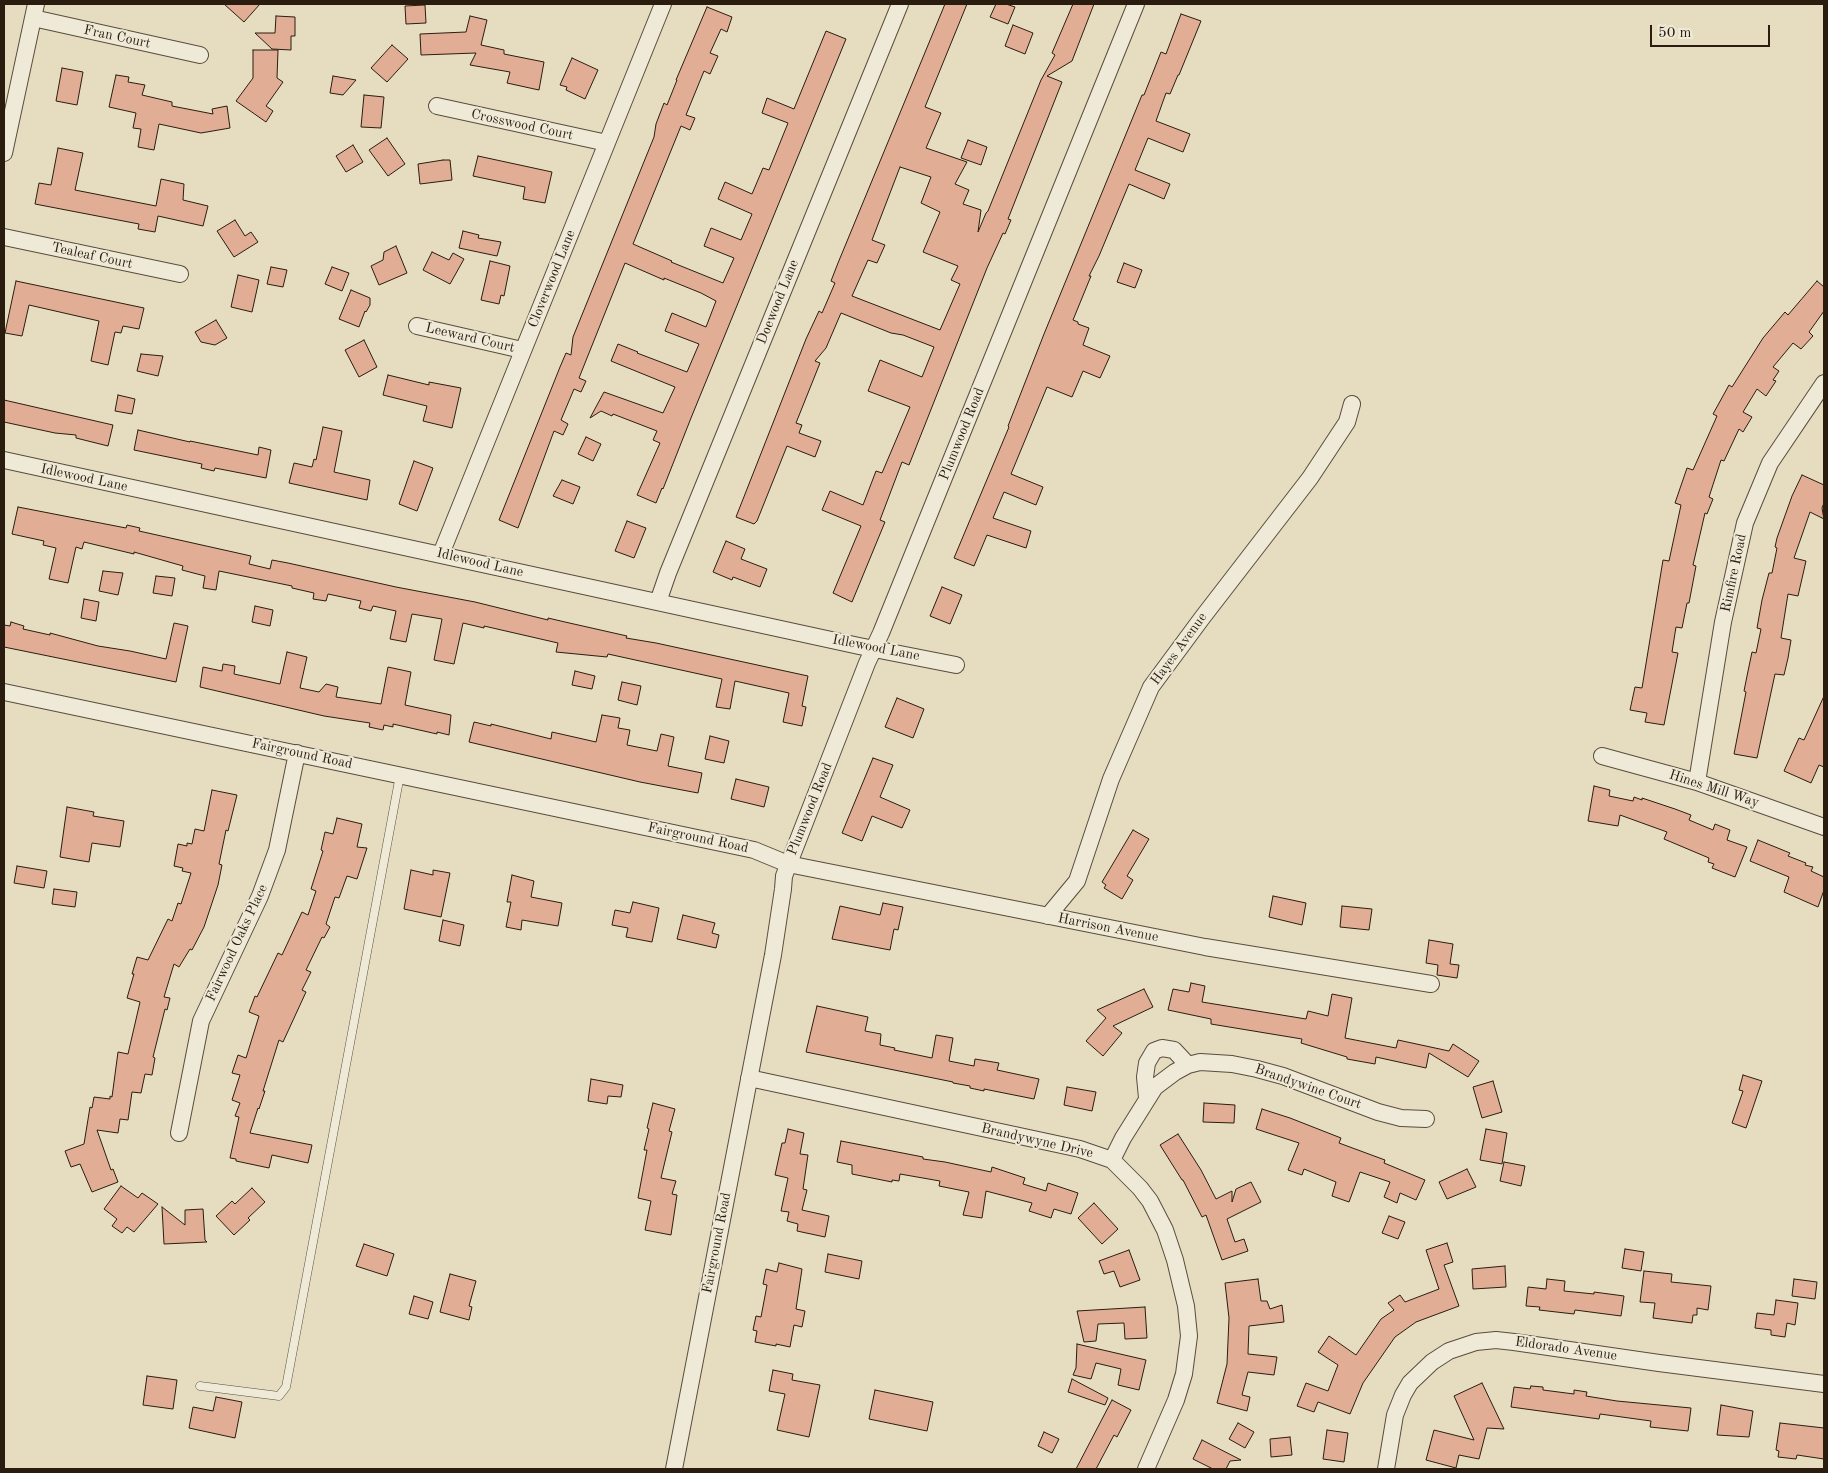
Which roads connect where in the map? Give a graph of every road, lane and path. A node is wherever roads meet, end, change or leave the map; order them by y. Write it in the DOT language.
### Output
graph roads {
  1 [pos="663,4"];
  2 [pos="900,4"];
  3 [pos="1136,4"];
  4 [pos="34,11"];
  5 [pos="200,55"];
  6 [pos="437,106"];
  7 [pos="607,143"];
  8 [pos="4,153"];
  9 [pos="4,238"];
  10 [pos="180,274"];
  11 [pos="417,326"];
  12 [pos="522,350"];
  13 [pos="1824,383"];
  14 [pos="1352,404"];
  15 [pos="4,460"];
  16 [pos="441,554"];
  17 [pos="658,602"];
  18 [pos="873,649"];
  19 [pos="956,665"];
  20 [pos="4,692"];
  21 [pos="297,753"];
  22 [pos="1602,756"];
  23 [pos="400,775"];
  24 [pos="1697,782"];
  25 [pos="1824,827"];
  26 [pos="788,864"];
  27 [pos="1048,916"];
  28 [pos="1430,984"];
  29 [pos="1188,1065"];
  30 [pos="748,1078"];
  31 [pos="1147,1098"];
  32 [pos="1426,1119"];
  33 [pos="179,1133"];
  34 [pos="1112,1160"];
  35 [pos="1824,1384"];
  36 [pos="200,1386"];
  37 [pos="674,1469"];
  38 [pos="1146,1469"];
  39 [pos="1386,1469"];
  1 -- 7 [label="street, Cloverwood Lane"];
  2 -- 17 [label="street, Doewood Lane"];
  3 -- 18 [label="street, Plumwood Road"];
  4 -- 5 [label="street, Fran Court"];
  4 -- 8 [label="street"];
  6 -- 7 [label="street, Crosswood Court"];
  7 -- 12 [label="street, Cloverwood Lane"];
  9 -- 10 [label="street, Tealeaf Court"];
  11 -- 12 [label="street, Leeward Court"];
  12 -- 16 [label="street, Cloverwood Lane"];
  13 -- 24 [label="street, Rimfire Road"];
  14 -- 27 [label="street, Hayes Avenue"];
  15 -- 16 [label="street, Idlewood Lane"];
  16 -- 17 [label="street, Idlewood Lane"];
  17 -- 18 [label="street, Idlewood Lane"];
  18 -- 19 [label="street, Idlewood Lane"];
  18 -- 26 [label="street, Plumwood Road"];
  20 -- 21 [label="street, Fairground Road"];
  21 -- 23 [label="street, Fairground Road"];
  21 -- 33 [label="street, Fairwood Oaks Place"];
  22 -- 24 [label="street, Hines Mill Way"];
  23 -- 26 [label="street, Fairground Road"];
  23 -- 36 [label="lane"];
  24 -- 25 [label="street, Hines Mill Way"];
  26 -- 27 [label="street, Harrison Avenue"];
  26 -- 30 [label="street, Fairground Road"];
  27 -- 28 [label="street, Harrison Avenue"];
  29 -- 31 [label="street, Brandywine Court"];
  29 -- 31 [label="street"];
  29 -- 32 [label="street, Brandywine Court"];
  30 -- 34 [label="street, Brandywyne Drive"];
  30 -- 37 [label="street, Fairground Road"];
  31 -- 34 [label="street, Brandywine Court"];
  34 -- 38 [label="street, Brandywyne Drive"];
  35 -- 39 [label="street, Eldorado Avenue"];
}
